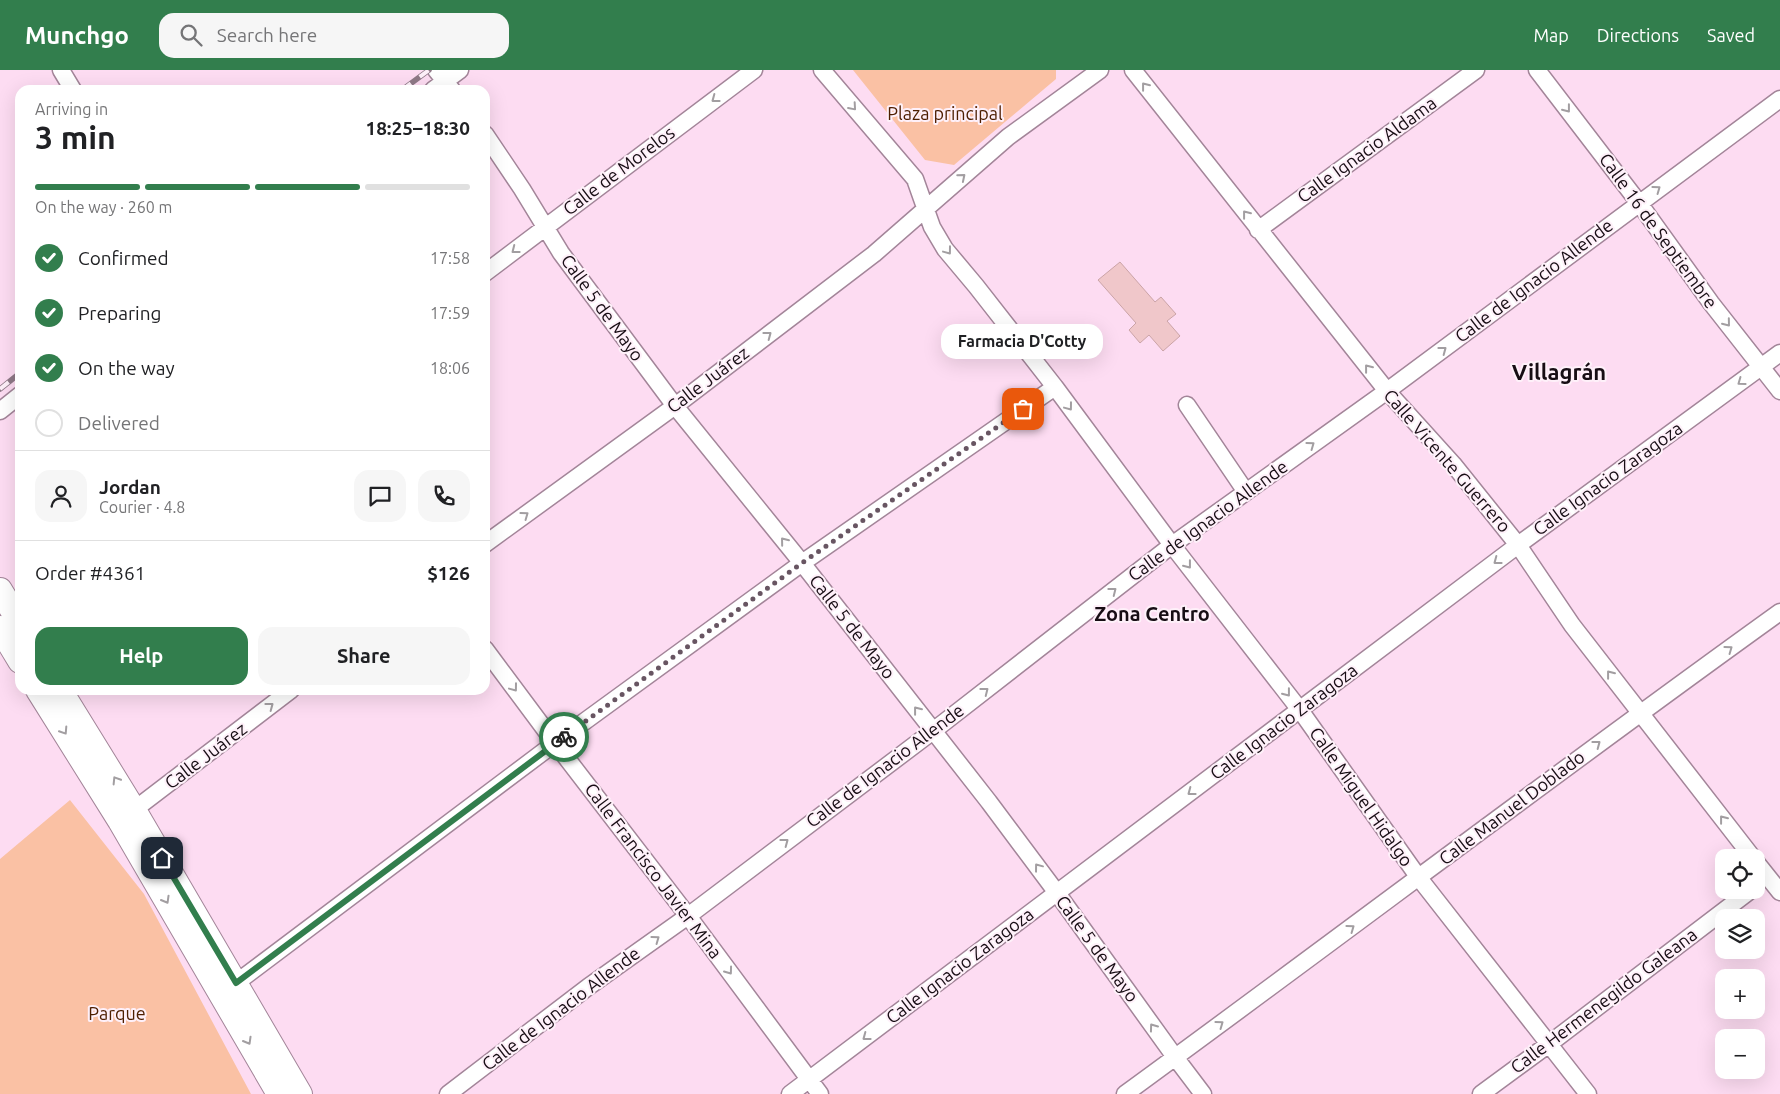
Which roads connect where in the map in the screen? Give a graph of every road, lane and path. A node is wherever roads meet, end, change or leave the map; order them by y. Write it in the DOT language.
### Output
graph roads {
  1 [pos="61,70"];
  2 [pos="460,70"];
  3 [pos="754,70"];
  4 [pos="822,70"];
  5 [pos="1100,70"];
  6 [pos="1133,70"];
  7 [pos="1476,70"];
  8 [pos="1538,70"];
  9 [pos="442,83"];
  10 [pos="70,85"];
  11 [pos="1780,99"];
  12 [pos="490,141"];
  13 [pos="1639,203"];
  14 [pos="925,209"];
  15 [pos="544,227"];
  16 [pos="1258,230"];
  17 [pos="490,270"];
  18 [pos="1780,353"];
  19 [pos="1762,366"];
  20 [pos="1055,387"];
  21 [pos="1780,391"];
  22 [pos="1387,392"];
  23 [pos="15,399"];
  24 [pos="1187,405"];
  25 [pos="675,406"];
  26 [pos="0,411"];
  27 [pos="1246,492"];
  28 [pos="490,540"];
  29 [pos="1172,545"];
  30 [pos="1518,545"];
  31 [pos="802,563"];
  32 [pos="0,590"];
  33 [pos="1780,612"];
  34 [pos="9,632"];
  35 [pos="15,648"];
  36 [pos="490,656"];
  37 [pos="42,695"];
  38 [pos="63,695"];
  39 [pos="284,695"];
  40 [pos="1300,710"];
  41 [pos="1640,712"];
  42 [pos="933,731"];
  43 [pos="555,743"];
  44 [pos="127,815"];
  45 [pos="1746,849"];
  46 [pos="1768,877"];
  47 [pos="1418,878"];
  48 [pos="1780,892"];
  49 [pos="1057,893"];
  50 [pos="1739,899"];
  51 [pos="688,916"];
  52 [pos="228,989"];
  53 [pos="1549,1044"];
  54 [pos="1175,1058"];
  55 [pos="809,1080"];
  56 [pos="279,1094"];
  57 [pos="300,1094"];
  58 [pos="448,1094"];
  59 [pos="790,1094"];
  60 [pos="820,1094"];
  61 [pos="1124,1094"];
  62 [pos="1203,1094"];
  63 [pos="1481,1094"];
  64 [pos="1588,1094"];
  1 -- 10 [label="street"];
  2 -- 9 [label="street"];
  3 -- 15 [label="street, Calle de Morelos, one-way"];
  4 -- 14 [label="street, Calle Miguel Hidalgo, one-way"];
  14 -- 5 [label="street, Calle Juárez, one-way"];
  16 -- 6 [label="street, Calle Vicente Guerrero, one-way"];
  7 -- 16 [label="street, Calle Ignacio Aldama"];
  8 -- 13 [label="street, Calle 16 de Septiembre, one-way"];
  13 -- 11 [label="street, Calle de Ignacio Allende, one-way"];
  12 -- 15 [label="street, Calle 5 de Mayo"];
  13 -- 19 [label="street, Calle 16 de Septiembre, one-way"];
  22 -- 13 [label="street, Calle de Ignacio Allende, one-way"];
  14 -- 20 [label="street, Calle Miguel Hidalgo, one-way"];
  25 -- 14 [label="street, Calle Juárez, one-way"];
  15 -- 17 [label="street, Calle de Morelos, one-way"];
  15 -- 25 [label="street, Calle 5 de Mayo"];
  22 -- 16 [label="street, Calle Vicente Guerrero, one-way"];
  18 -- 19 [label="street, Calle Ignacio Zaragoza"];
  19 -- 21 [label="street, Calle 16 de Septiembre"];
  19 -- 30 [label="street, Calle Ignacio Zaragoza, one-way"];
  20 -- 29 [label="street, Calle Miguel Hidalgo, one-way"];
  20 -- 31 [label="street"];
  27 -- 22 [label="street, Calle de Ignacio Allende, one-way"];
  22 -- 30 [label="street, Calle Vicente Guerrero"];
  23 -- 26 [label="street"];
  24 -- 27 [label="street"];
  28 -- 25 [label="street, Calle Juárez, one-way"];
  31 -- 25 [label="street, Calle 5 de Mayo, one-way"];
  27 -- 29 [label="street, Calle de Ignacio Allende"];
  29 -- 40 [label="street, Calle Miguel Hidalgo, one-way"];
  42 -- 29 [label="street, Calle de Ignacio Allende, one-way"];
  30 -- 40 [label="street, Calle Ignacio Zaragoza, one-way"];
  41 -- 30 [label="street, Calle Vicente Guerrero, one-way"];
  42 -- 31 [label="street, Calle 5 de Mayo, one-way"];
  31 -- 43 [label="street"];
  32 -- 34 [label="main road"];
  41 -- 33 [label="street, Calle Manuel Doblado, one-way"];
  34 -- 35 [label="main road"];
  36 -- 43 [label="street, Calle Francisco Javier Mina, one-way"];
  37 -- 44 [label="main road, one-way"];
  44 -- 38 [label="main road, one-way"];
  44 -- 39 [label="street, Calle Juárez, one-way"];
  40 -- 47 [label="street, Calle Miguel Hidalgo"];
  40 -- 49 [label="street, Calle Ignacio Zaragoza, one-way"];
  45 -- 41 [label="street, Calle Vicente Guerrero, one-way"];
  47 -- 41 [label="street, Calle Manuel Doblado, one-way"];
  49 -- 42 [label="street, Calle 5 de Mayo, one-way"];
  51 -- 42 [label="street, Calle de Ignacio Allende, one-way"];
  43 -- 51 [label="street, Calle Francisco Javier Mina"];
  43 -- 52 [label="street"];
  44 -- 52 [label="main road"];
  46 -- 48 [label="street"];
  47 -- 53 [label="street, Calle Miguel Hidalgo"];
  54 -- 47 [label="street, Calle Manuel Doblado, one-way"];
  54 -- 49 [label="street, Calle 5 de Mayo, one-way"];
  49 -- 55 [label="street, Calle Ignacio Zaragoza, one-way"];
  50 -- 53 [label="street, Calle Hermenegildo Galeana"];
  51 -- 55 [label="street, Calle Francisco Javier Mina, one-way"];
  58 -- 51 [label="street, Calle de Ignacio Allende, one-way"];
  52 -- 56 [label="main road, one-way"];
  52 -- 57 [label="main road"];
  53 -- 63 [label="street, Calle Hermenegildo Galeana"];
  53 -- 64 [label="street, Calle Miguel Hidalgo"];
  54 -- 61 [label="street, Calle Manuel Doblado"];
  54 -- 62 [label="street, Calle 5 de Mayo"];
  55 -- 59 [label="street, Calle Ignacio Zaragoza"];
  55 -- 60 [label="street, Calle Francisco Javier Mina"];
}
